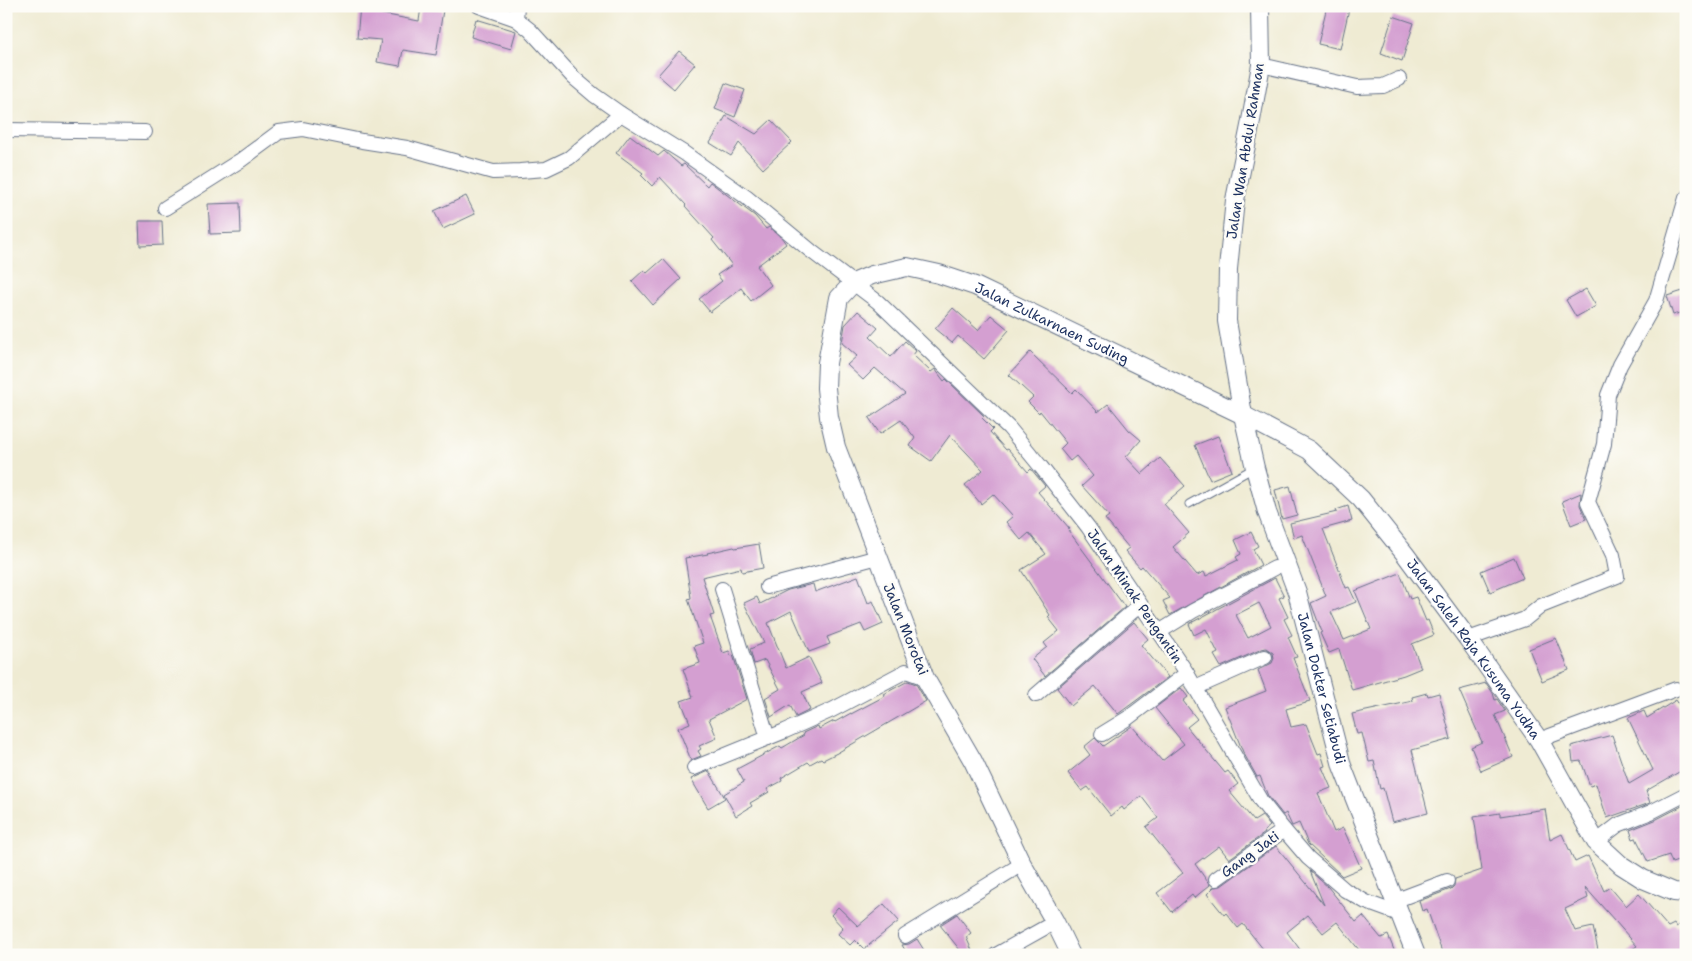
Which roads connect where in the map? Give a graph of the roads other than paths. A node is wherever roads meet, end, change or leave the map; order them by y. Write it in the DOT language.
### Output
graph roads {
  1 [pos="479,6"];
  2 [pos="1260,6"];
  3 [pos="517,12"];
  4 [pos="1261,66"];
  5 [pos="1398,79"];
  6 [pos="621,114"];
  7 [pos="6,130"];
  8 [pos="145,132"];
  9 [pos="1686,198"];
  10 [pos="165,208"];
  11 [pos="853,283"];
  12 [pos="1243,415"];
  13 [pos="1255,468"];
  14 [pos="1189,504"];
  15 [pos="878,556"];
  16 [pos="1275,568"];
  17 [pos="767,587"];
  18 [pos="722,589"];
  19 [pos="1140,605"];
  20 [pos="1159,632"];
  21 [pos="1468,639"];
  22 [pos="1265,657"];
  23 [pos="1186,673"];
  24 [pos="925,678"];
  25 [pos="1196,688"];
  26 [pos="1676,689"];
  27 [pos="1036,695"];
  28 [pos="1102,734"];
  29 [pos="768,738"];
  30 [pos="1538,740"];
  31 [pos="694,768"];
  32 [pos="1686,794"];
  33 [pos="1284,830"];
  34 [pos="1596,842"];
  35 [pos="1022,864"];
  36 [pos="1216,879"];
  37 [pos="1447,881"];
  38 [pos="1686,893"];
  39 [pos="1397,908"];
  40 [pos="1055,922"];
  41 [pos="906,936"];
  42 [pos="996,955"];
  43 [pos="1071,955"];
  44 [pos="1416,955"];
  1 -- 3 [label="street"];
  2 -- 4 [label="street, Jalan Wan Abdul Rahman"];
  3 -- 6 [label="street, Jalan Minak Pengantin"];
  4 -- 5 [label="street"];
  4 -- 12 [label="street, Jalan Wan Abdul Rahman"];
  6 -- 10 [label="street"];
  6 -- 11 [label="street, Jalan Minak Pengantin"];
  7 -- 8 [label="street"];
  9 -- 21 [label="street"];
  11 -- 12 [label="street, Jalan Zulkarnaen Suding"];
  11 -- 15 [label="street, Jalan Morotai"];
  11 -- 19 [label="street, Jalan Minak Pengantin"];
  12 -- 13 [label="street, Jalan Dokter Setiabudi"];
  12 -- 21 [label="street, Jalan Saleh Raja Kusuma Yudha"];
  13 -- 14 [label="lane"];
  13 -- 39 [label="street, Jalan Dokter Setiabudi"];
  15 -- 17 [label="street"];
  15 -- 24 [label="street, Jalan Morotai"];
  16 -- 20 [label="street"];
  18 -- 29 [label="street"];
  19 -- 20 [label="street, Jalan Minak Pengantin"];
  19 -- 27 [label="street"];
  20 -- 23 [label="street, Jalan Minak Pengantin"];
  21 -- 30 [label="street, Jalan Saleh Raja Kusuma Yudha"];
  22 -- 25 [label="street"];
  23 -- 25 [label="street, Jalan Minak Pengantin"];
  23 -- 28 [label="street"];
  24 -- 29 [label="street"];
  24 -- 35 [label="street, Jalan Morotai"];
  25 -- 33 [label="street, Jalan Minak Pengantin"];
  26 -- 30 [label="street"];
  29 -- 31 [label="street"];
  30 -- 34 [label="street, Jalan Saleh Raja Kusuma Yudha"];
  32 -- 34 [label="street"];
  33 -- 36 [label="street, Gang Jati"];
  33 -- 39 [label="street, Jalan Minak Pengantin"];
  34 -- 38 [label="street, Jalan Saleh Raja Kusuma Yudha"];
  35 -- 40 [label="street, Jalan Morotai"];
  35 -- 41 [label="street"];
  37 -- 39 [label="street"];
  39 -- 44 [label="street, Jalan Dokter Setiabudi"];
  40 -- 42 [label="street"];
  40 -- 43 [label="street, Jalan Morotai"];
}
